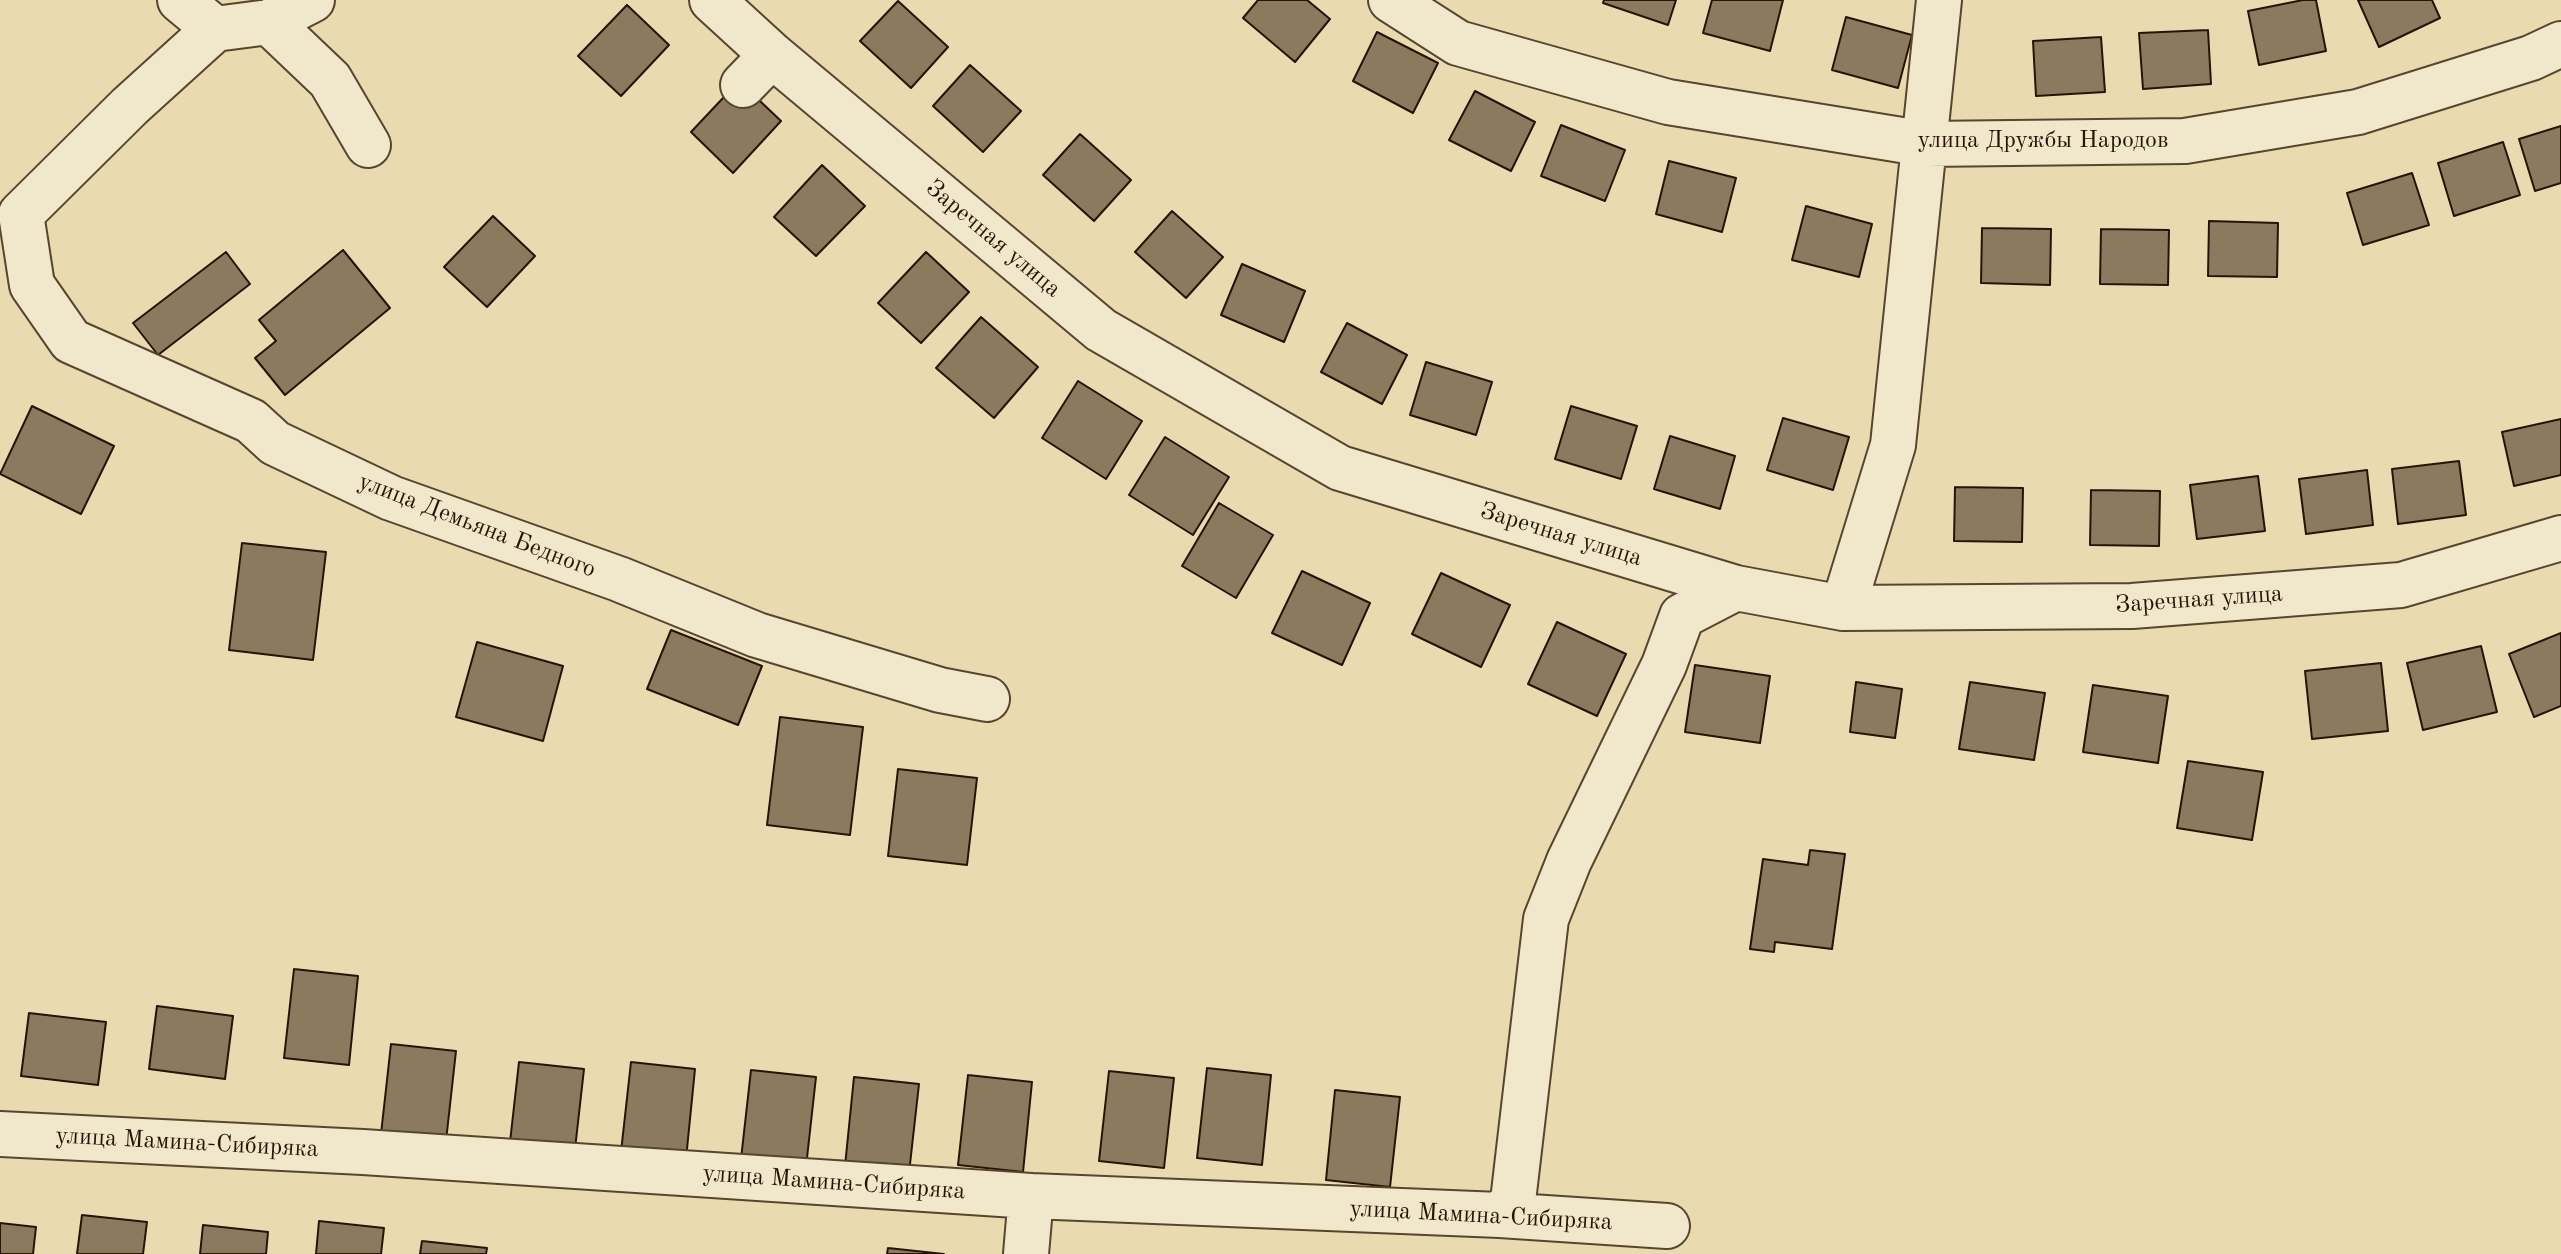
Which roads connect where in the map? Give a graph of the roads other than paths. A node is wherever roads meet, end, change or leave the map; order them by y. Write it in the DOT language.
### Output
graph roads {
  1 [pos="180,0"];
  2 [pos="312,0"];
  3 [pos="712,0"];
  4 [pos="1391,0"];
  5 [pos="1939,0"];
  6 [pos="269,22"];
  7 [pos="215,29"];
  8 [pos="2561,44"];
  9 [pos="1926,144"];
  10 [pos="368,145"];
  11 [pos="2561,538"];
  12 [pos="1736,588"];
  13 [pos="1843,608"];
  14 [pos="987,699"];
  15 [pos="0,1134"];
  16 [pos="1031,1196"];
  17 [pos="1500,1215"];
  18 [pos="1667,1226"];
  19 [pos="1026,1254"];
  1 -- 7 [label="street"];
  2 -- 6 [label="street"];
  3 -- 12 [label="street, Заречная улица"];
  4 -- 9 [label="street, улица Дружбы Народов"];
  5 -- 9 [label="street"];
  6 -- 7 [label="street"];
  6 -- 10 [label="street"];
  7 -- 14 [label="street, улица Демьяна Бедного"];
  8 -- 9 [label="street, улица Дружбы Народов"];
  9 -- 13 [label="street"];
  11 -- 13 [label="street, Заречная улица"];
  12 -- 13 [label="street, Заречная улица"];
  12 -- 17 [label="street"];
  15 -- 16 [label="street, улица Мамина-Сибиряка"];
  16 -- 17 [label="street, улица Мамина-Сибиряка"];
  16 -- 19 [label="street"];
  17 -- 18 [label="street, улица Мамина-Сибиряка"];
}
